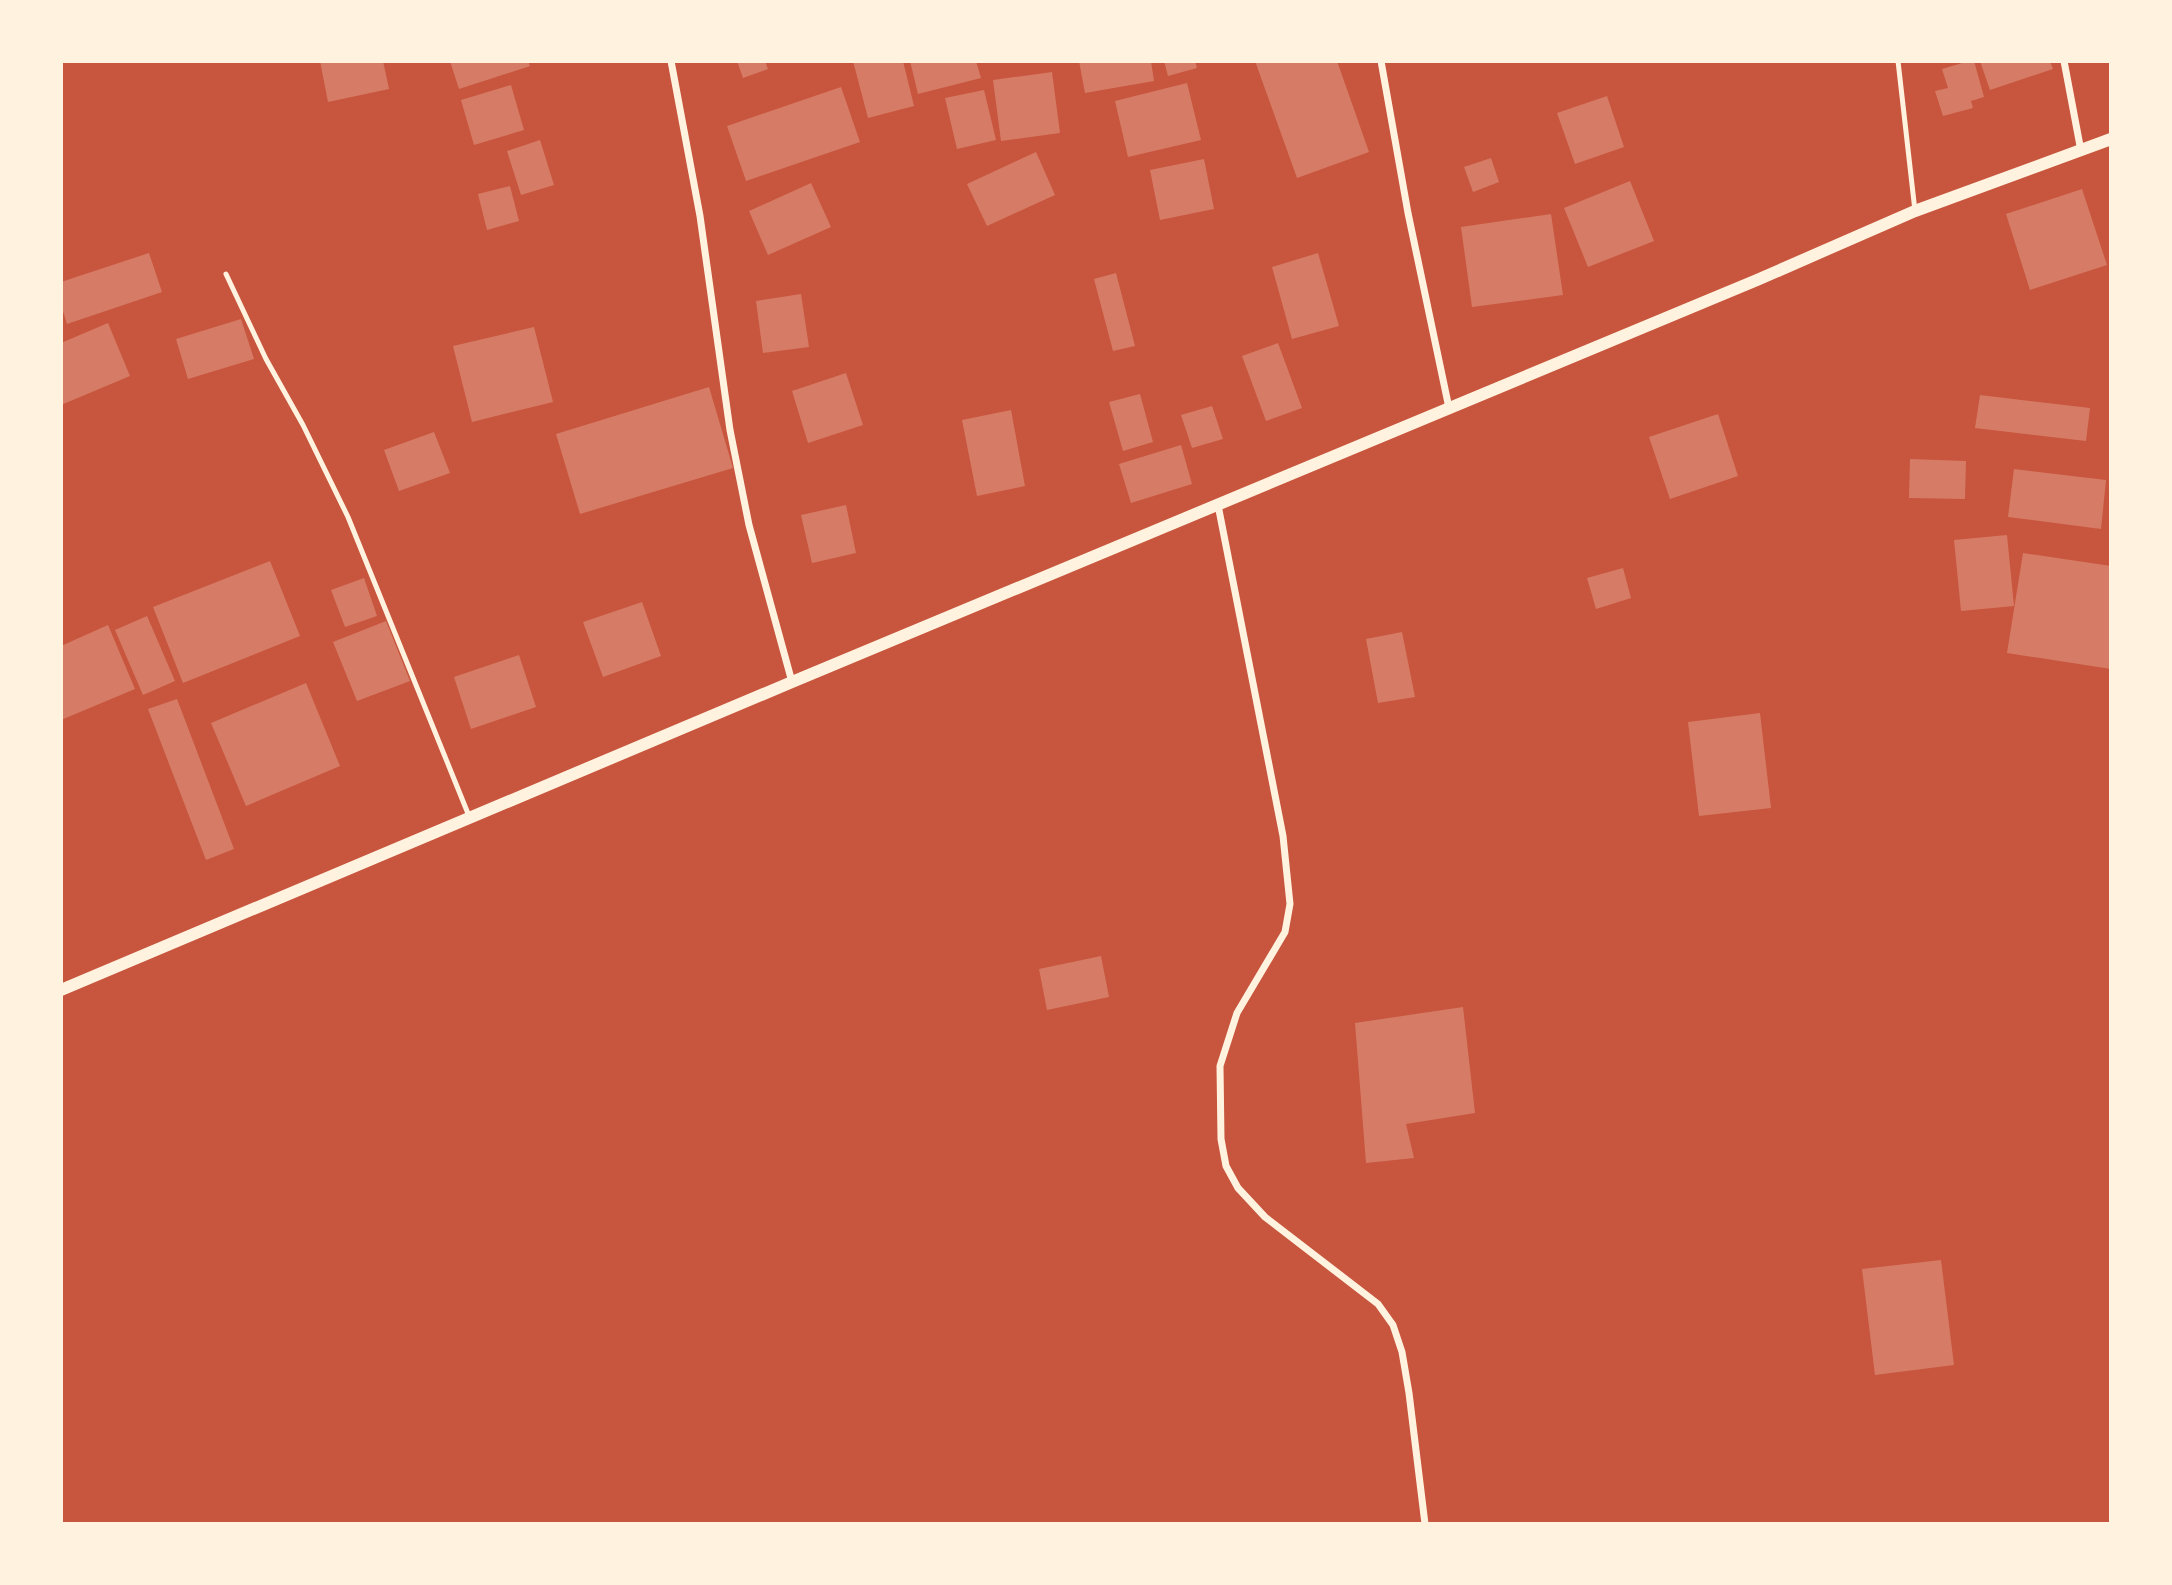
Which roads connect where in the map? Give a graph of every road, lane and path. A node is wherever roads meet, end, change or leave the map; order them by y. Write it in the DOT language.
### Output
graph roads {
  1 [pos="671,61"];
  2 [pos="1381,61"];
  3 [pos="1898,61"];
  4 [pos="2064,61"];
  5 [pos="2111,139"];
  6 [pos="2081,151"];
  7 [pos="1915,211"];
  8 [pos="226,274"];
  9 [pos="1449,408"];
  10 [pos="1219,505"];
  11 [pos="792,682"];
  12 [pos="470,819"];
  13 [pos="61,990"];
  14 [pos="1425,1524"];
  1 -- 11 [label="street"];
  2 -- 9 [label="street"];
  3 -- 7 [label="lane"];
  4 -- 6 [label="street"];
  5 -- 6 [label="street"];
  6 -- 7 [label="street"];
  7 -- 9 [label="street"];
  8 -- 12 [label="lane"];
  9 -- 10 [label="street"];
  10 -- 11 [label="street"];
  10 -- 14 [label="street"];
  11 -- 12 [label="street"];
  12 -- 13 [label="street"];
}
